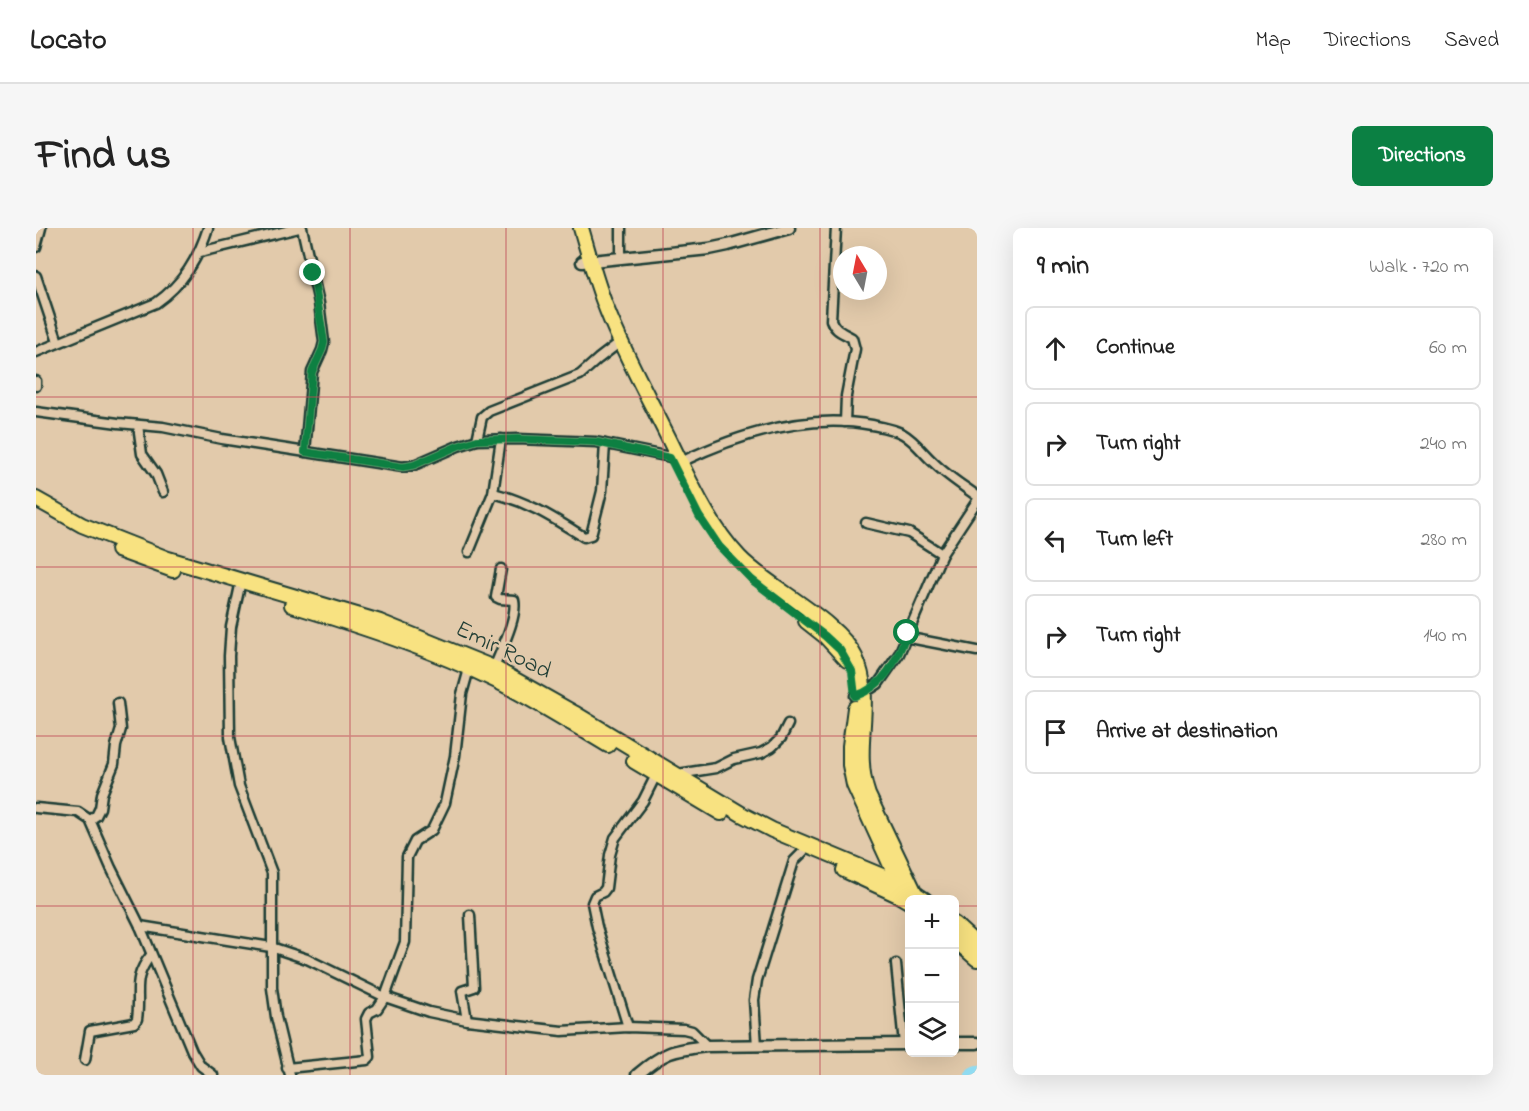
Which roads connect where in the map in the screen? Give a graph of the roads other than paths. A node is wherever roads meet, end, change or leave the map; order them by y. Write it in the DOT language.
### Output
graph roads {
  1 [pos="41,228"];
  2 [pos="208,228"];
  3 [pos="301,228"];
  4 [pos="573,228"];
  5 [pos="581,228"];
  6 [pos="621,228"];
  7 [pos="789,228"];
  8 [pos="836,228"];
  9 [pos="36,247"];
  10 [pos="200,252"];
  11 [pos="621,257"];
  12 [pos="586,261"];
  13 [pos="36,276"];
  14 [pos="40,296"];
  15 [pos="58,342"];
  16 [pos="615,346"];
  17 [pos="36,352"];
  18 [pos="36,381"];
  19 [pos="36,386"];
  20 [pos="36,412"];
  21 [pos="845,422"];
  22 [pos="138,425"];
  23 [pos="477,440"];
  24 [pos="501,440"];
  25 [pos="605,444"];
  26 [pos="305,452"];
  27 [pos="676,460"];
  28 [pos="163,492"];
  29 [pos="493,494"];
  30 [pos="977,495"];
  31 [pos="36,499"];
  32 [pos="977,501"];
  33 [pos="36,507"];
  34 [pos="866,523"];
  35 [pos="469,552"];
  36 [pos="942,554"];
  37 [pos="501,569"];
  38 [pos="240,585"];
  39 [pos="905,637"];
  40 [pos="977,651"];
  41 [pos="494,668"];
  42 [pos="469,669"];
  43 [pos="860,694"];
  44 [pos="118,703"];
  45 [pos="788,724"];
  46 [pos="656,775"];
  47 [pos="674,775"];
  48 [pos="36,808"];
  49 [pos="90,820"];
  50 [pos="803,852"];
  51 [pos="910,895"];
  52 [pos="470,915"];
  53 [pos="140,926"];
  54 [pos="959,929"];
  55 [pos="959,943"];
  56 [pos="977,945"];
  57 [pos="271,947"];
  58 [pos="151,955"];
  59 [pos="977,959"];
  60 [pos="896,964"];
  61 [pos="385,997"];
  62 [pos="467,1020"];
  63 [pos="628,1027"];
  64 [pos="905,1029"];
  65 [pos="959,1043"];
  66 [pos="977,1043"];
  67 [pos="905,1044"];
  68 [pos="757,1046"];
  69 [pos="707,1047"];
  70 [pos="85,1060"];
  71 [pos="289,1072"];
  72 [pos="213,1075"];
  73 [pos="637,1075"];
  1 -- 9 [label="street"];
  2 -- 10 [label="street"];
  3 -- 10 [label="street"];
  3 -- 26 [label="street"];
  4 -- 12 [label="main road"];
  5 -- 12 [label="main road"];
  6 -- 11 [label="street"];
  7 -- 11 [label="street"];
  8 -- 21 [label="street"];
  10 -- 15 [label="street"];
  11 -- 12 [label="street"];
  12 -- 16 [label="main road"];
  12 -- 27 [label="main road"];
  13 -- 14 [label="street"];
  14 -- 15 [label="street"];
  15 -- 17 [label="street"];
  16 -- 23 [label="street"];
  16 -- 27 [label="main road"];
  18 -- 19 [label="street"];
  20 -- 22 [label="street"];
  21 -- 27 [label="street"];
  21 -- 30 [label="street"];
  22 -- 26 [label="street"];
  22 -- 28 [label="street"];
  23 -- 24 [label="street"];
  23 -- 26 [label="street"];
  24 -- 25 [label="street"];
  24 -- 29 [label="street"];
  25 -- 27 [label="street"];
  25 -- 29 [label="street"];
  27 -- 43 [label="main road"];
  29 -- 35 [label="street"];
  31 -- 38 [label="main road, Emir Road"];
  32 -- 36 [label="street"];
  33 -- 38 [label="main road, Emir Road"];
  34 -- 36 [label="street"];
  36 -- 39 [label="street"];
  37 -- 41 [label="street"];
  38 -- 41 [label="main road, Emir Road"];
  38 -- 42 [label="main road, Emir Road"];
  38 -- 57 [label="street"];
  39 -- 40 [label="street"];
  39 -- 43 [label="street"];
  41 -- 47 [label="main road, Emir Road"];
  42 -- 46 [label="main road, Emir Road"];
  42 -- 61 [label="street"];
  43 -- 51 [label="main road"];
  44 -- 49 [label="street"];
  45 -- 47 [label="street"];
  46 -- 50 [label="main road, Emir Road"];
  46 -- 63 [label="street"];
  47 -- 51 [label="main road, Emir Road"];
  48 -- 49 [label="street"];
  49 -- 53 [label="street"];
  50 -- 51 [label="main road, Emir Road"];
  50 -- 68 [label="street"];
  52 -- 62 [label="street"];
  53 -- 57 [label="street"];
  53 -- 58 [label="street"];
  54 -- 56 [label="main road"];
  55 -- 59 [label="main road"];
  57 -- 61 [label="street"];
  57 -- 71 [label="street"];
  58 -- 70 [label="street"];
  58 -- 72 [label="street"];
  60 -- 64 [label="street"];
  61 -- 62 [label="street"];
  61 -- 71 [label="street"];
  62 -- 63 [label="street"];
  63 -- 69 [label="street"];
  65 -- 66 [label="street"];
  67 -- 68 [label="street"];
  68 -- 69 [label="street"];
  69 -- 73 [label="street"];
}
